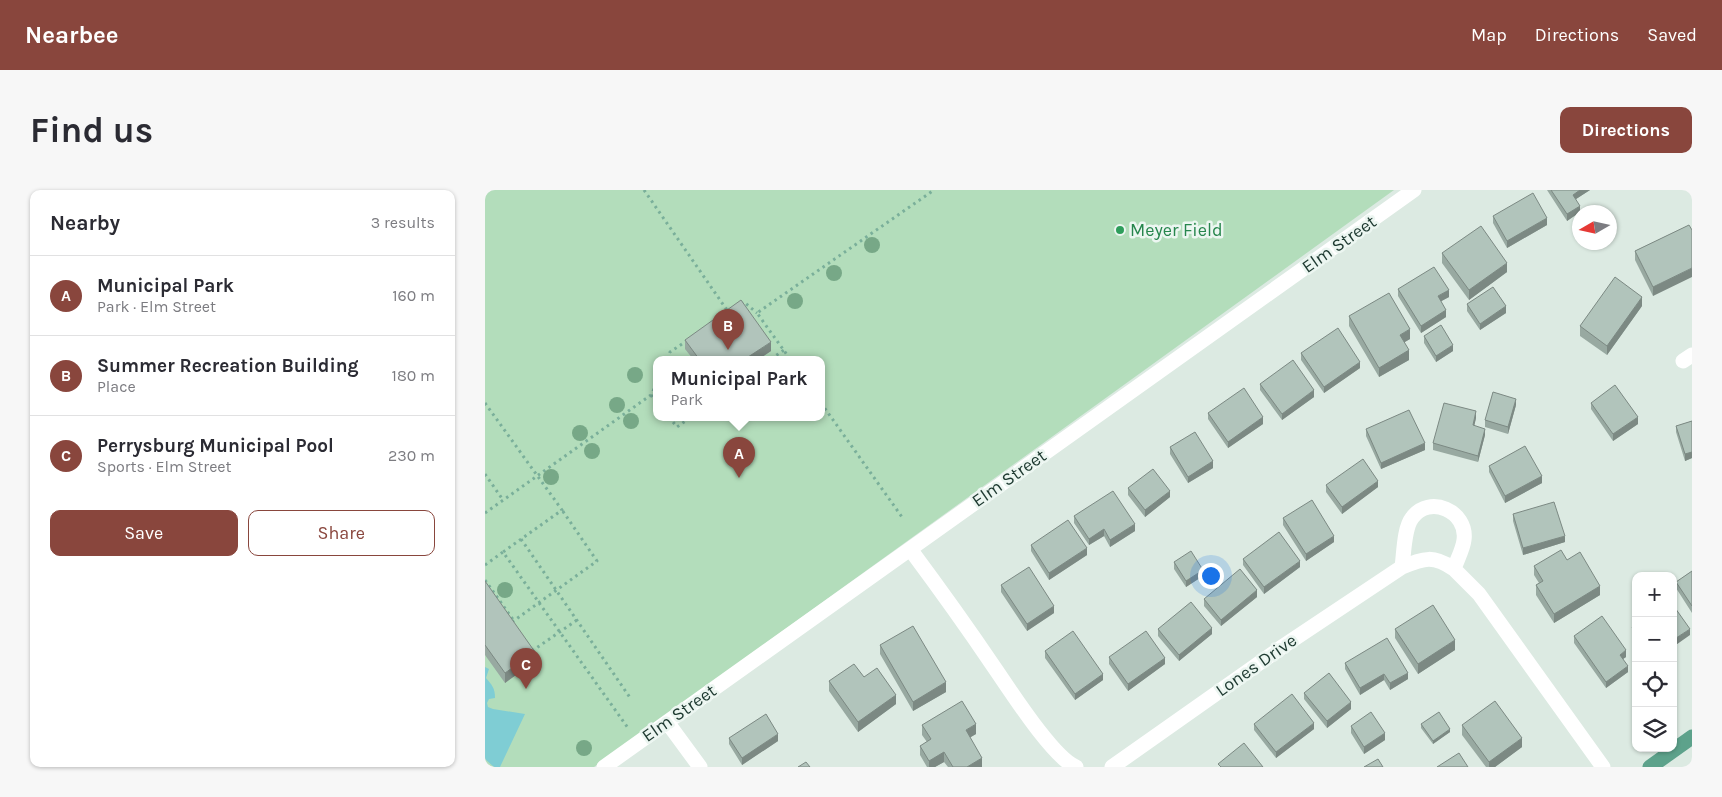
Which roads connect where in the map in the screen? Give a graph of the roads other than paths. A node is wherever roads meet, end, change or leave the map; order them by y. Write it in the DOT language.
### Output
graph roads {
  1 [pos="1414,190"];
  2 [pos="910,549"];
  3 [pos="1402,566"];
  4 [pos="1454,569"];
  5 [pos="667,722"];
  6 [pos="1692,737"];
  7 [pos="1055,761"];
  8 [pos="604,767"];
  9 [pos="699,767"];
  10 [pos="1076,767"];
  11 [pos="1112,767"];
  12 [pos="1603,767"];
  13 [pos="1650,767"];
  1 -- 2 [label="street, Elm Street"];
  2 -- 5 [label="street, Elm Street"];
  2 -- 7 [label="street"];
  3 -- 4 [label="street, Lones Drive"];
  3 -- 4 [label="street"];
  3 -- 11 [label="street, Lones Drive"];
  4 -- 12 [label="street, Lones Drive"];
  5 -- 8 [label="street, Elm Street"];
  5 -- 9 [label="street"];
  6 -- 13 [label="main road"];
  7 -- 10 [label="street"];
}
